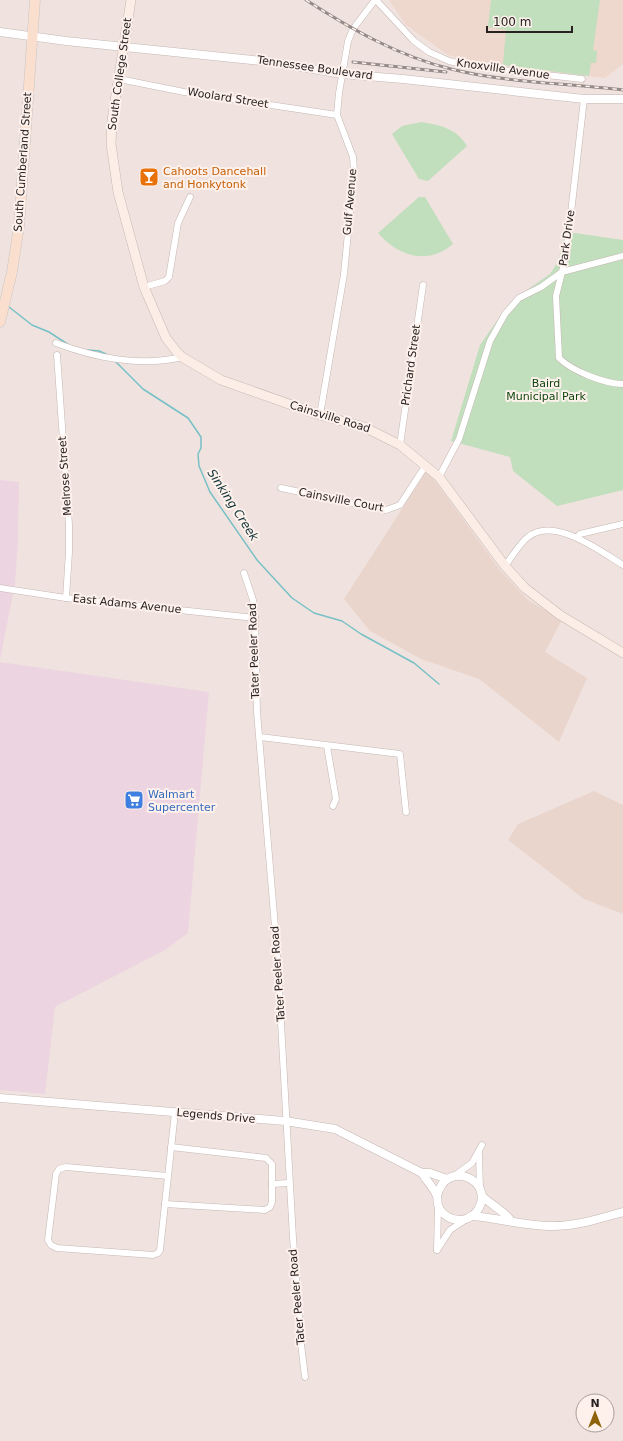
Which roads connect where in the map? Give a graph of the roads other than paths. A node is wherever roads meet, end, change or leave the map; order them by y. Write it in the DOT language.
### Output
graph roads {
  1 [pos="35,0"];
  2 [pos="131,0"];
  3 [pos="376,0"];
  4 [pos="0,32"];
  5 [pos="32,36"];
  6 [pos="124,47"];
  7 [pos="342,74"];
  8 [pos="119,79"];
  9 [pos="582,79"];
  10 [pos="584,99"];
  11 [pos="623,99"];
  12 [pos="337,115"];
  13 [pos="190,197"];
  14 [pos="623,256"];
  15 [pos="562,272"];
  16 [pos="423,285"];
  17 [pos="144,288"];
  18 [pos="0,322"];
  19 [pos="56,343"];
  20 [pos="57,355"];
  21 [pos="182,357"];
  22 [pos="623,384"];
  23 [pos="320,415"];
  24 [pos="400,444"];
  25 [pos="426,465"];
  26 [pos="439,477"];
  27 [pos="282,488"];
  28 [pos="623,524"];
  29 [pos="577,537"];
  30 [pos="623,564"];
  31 [pos="504,566"];
  32 [pos="244,573"];
  33 [pos="0,588"];
  34 [pos="66,598"];
  35 [pos="255,618"];
  36 [pos="623,653"];
  37 [pos="260,737"];
  38 [pos="327,746"];
  39 [pos="333,806"];
  40 [pos="406,812"];
  41 [pos="0,1098"];
  42 [pos="175,1112"];
  43 [pos="285,1121"];
  44 [pos="171,1147"];
  45 [pos="420,1172"];
  46 [pos="168,1176"];
  47 [pos="451,1177"];
  48 [pos="272,1184"];
  49 [pos="289,1184"];
  50 [pos="481,1192"];
  51 [pos="437,1196"];
  52 [pos="165,1204"];
  53 [pos="438,1206"];
  54 [pos="623,1212"];
  55 [pos="468,1218"];
  56 [pos="511,1220"];
  57 [pos="305,1377"];
  1 -- 5 [label="main road, South Cumberland Street"];
  2 -- 6 [label="main road, South College Street"];
  3 -- 7 [label="street, Gulf Avenue"];
  3 -- 9 [label="street, Knoxville Avenue"];
  4 -- 5 [label="street, Tennessee Boulevard"];
  5 -- 6 [label="street, Tennessee Boulevard"];
  5 -- 18 [label="main road, South Cumberland Street"];
  6 -- 7 [label="street, Tennessee Boulevard"];
  6 -- 8 [label="main road, South College Street"];
  7 -- 10 [label="street, Tennessee Boulevard"];
  7 -- 12 [label="street, Gulf Avenue"];
  8 -- 12 [label="street, Woolard Street"];
  8 -- 17 [label="main road, South College Street"];
  10 -- 11 [label="street, Tennessee Boulevard"];
  10 -- 15 [label="street, Park Drive"];
  12 -- 23 [label="street, Gulf Avenue"];
  13 -- 17 [label="street"];
  14 -- 15 [label="street"];
  15 -- 22 [label="street"];
  15 -- 26 [label="street, Park Drive"];
  16 -- 24 [label="street, Prichard Street"];
  17 -- 21 [label="main road, Cainsville Road"];
  19 -- 21 [label="street"];
  20 -- 34 [label="street, Melrose Street"];
  21 -- 23 [label="main road, Cainsville Road"];
  23 -- 24 [label="main road, Cainsville Road"];
  24 -- 25 [label="main road, Cainsville Road"];
  25 -- 26 [label="main road, Cainsville Road"];
  25 -- 27 [label="street, Cainsville Court"];
  26 -- 31 [label="main road, Cainsville Road"];
  28 -- 29 [label="street"];
  29 -- 30 [label="street"];
  29 -- 31 [label="street"];
  31 -- 36 [label="main road, Cainsville Road"];
  32 -- 35 [label="street, Tater Peeler Road"];
  33 -- 34 [label="street, East Adams Avenue"];
  34 -- 35 [label="street, East Adams Avenue"];
  35 -- 37 [label="street, Tater Peeler Road"];
  37 -- 38 [label="street"];
  37 -- 43 [label="street, Tater Peeler Road"];
  38 -- 39 [label="street"];
  38 -- 40 [label="street"];
  41 -- 42 [label="street, Legends Drive"];
  42 -- 43 [label="street, Legends Drive"];
  42 -- 44 [label="street"];
  43 -- 45 [label="street, Legends Drive"];
  43 -- 49 [label="street, Tater Peeler Road"];
  44 -- 46 [label="street"];
  44 -- 48 [label="street"];
  45 -- 47 [label="street, Legends Drive"];
  45 -- 51 [label="street, Legends Drive"];
  46 -- 52 [label="street"];
  46 -- 52 [label="street"];
  47 -- 50 [label="street, Legends Drive"];
  47 -- 50 [label="street"];
  47 -- 51 [label="street"];
  48 -- 49 [label="street"];
  48 -- 52 [label="street"];
  49 -- 57 [label="street, Tater Peeler Road"];
  50 -- 55 [label="street"];
  50 -- 56 [label="street, Legends Drive"];
  51 -- 53 [label="street, Legends Drive"];
  53 -- 55 [label="street, Legends Drive"];
  53 -- 55 [label="street"];
  54 -- 56 [label="street, Legends Drive"];
  55 -- 56 [label="street, Legends Drive"];
}
